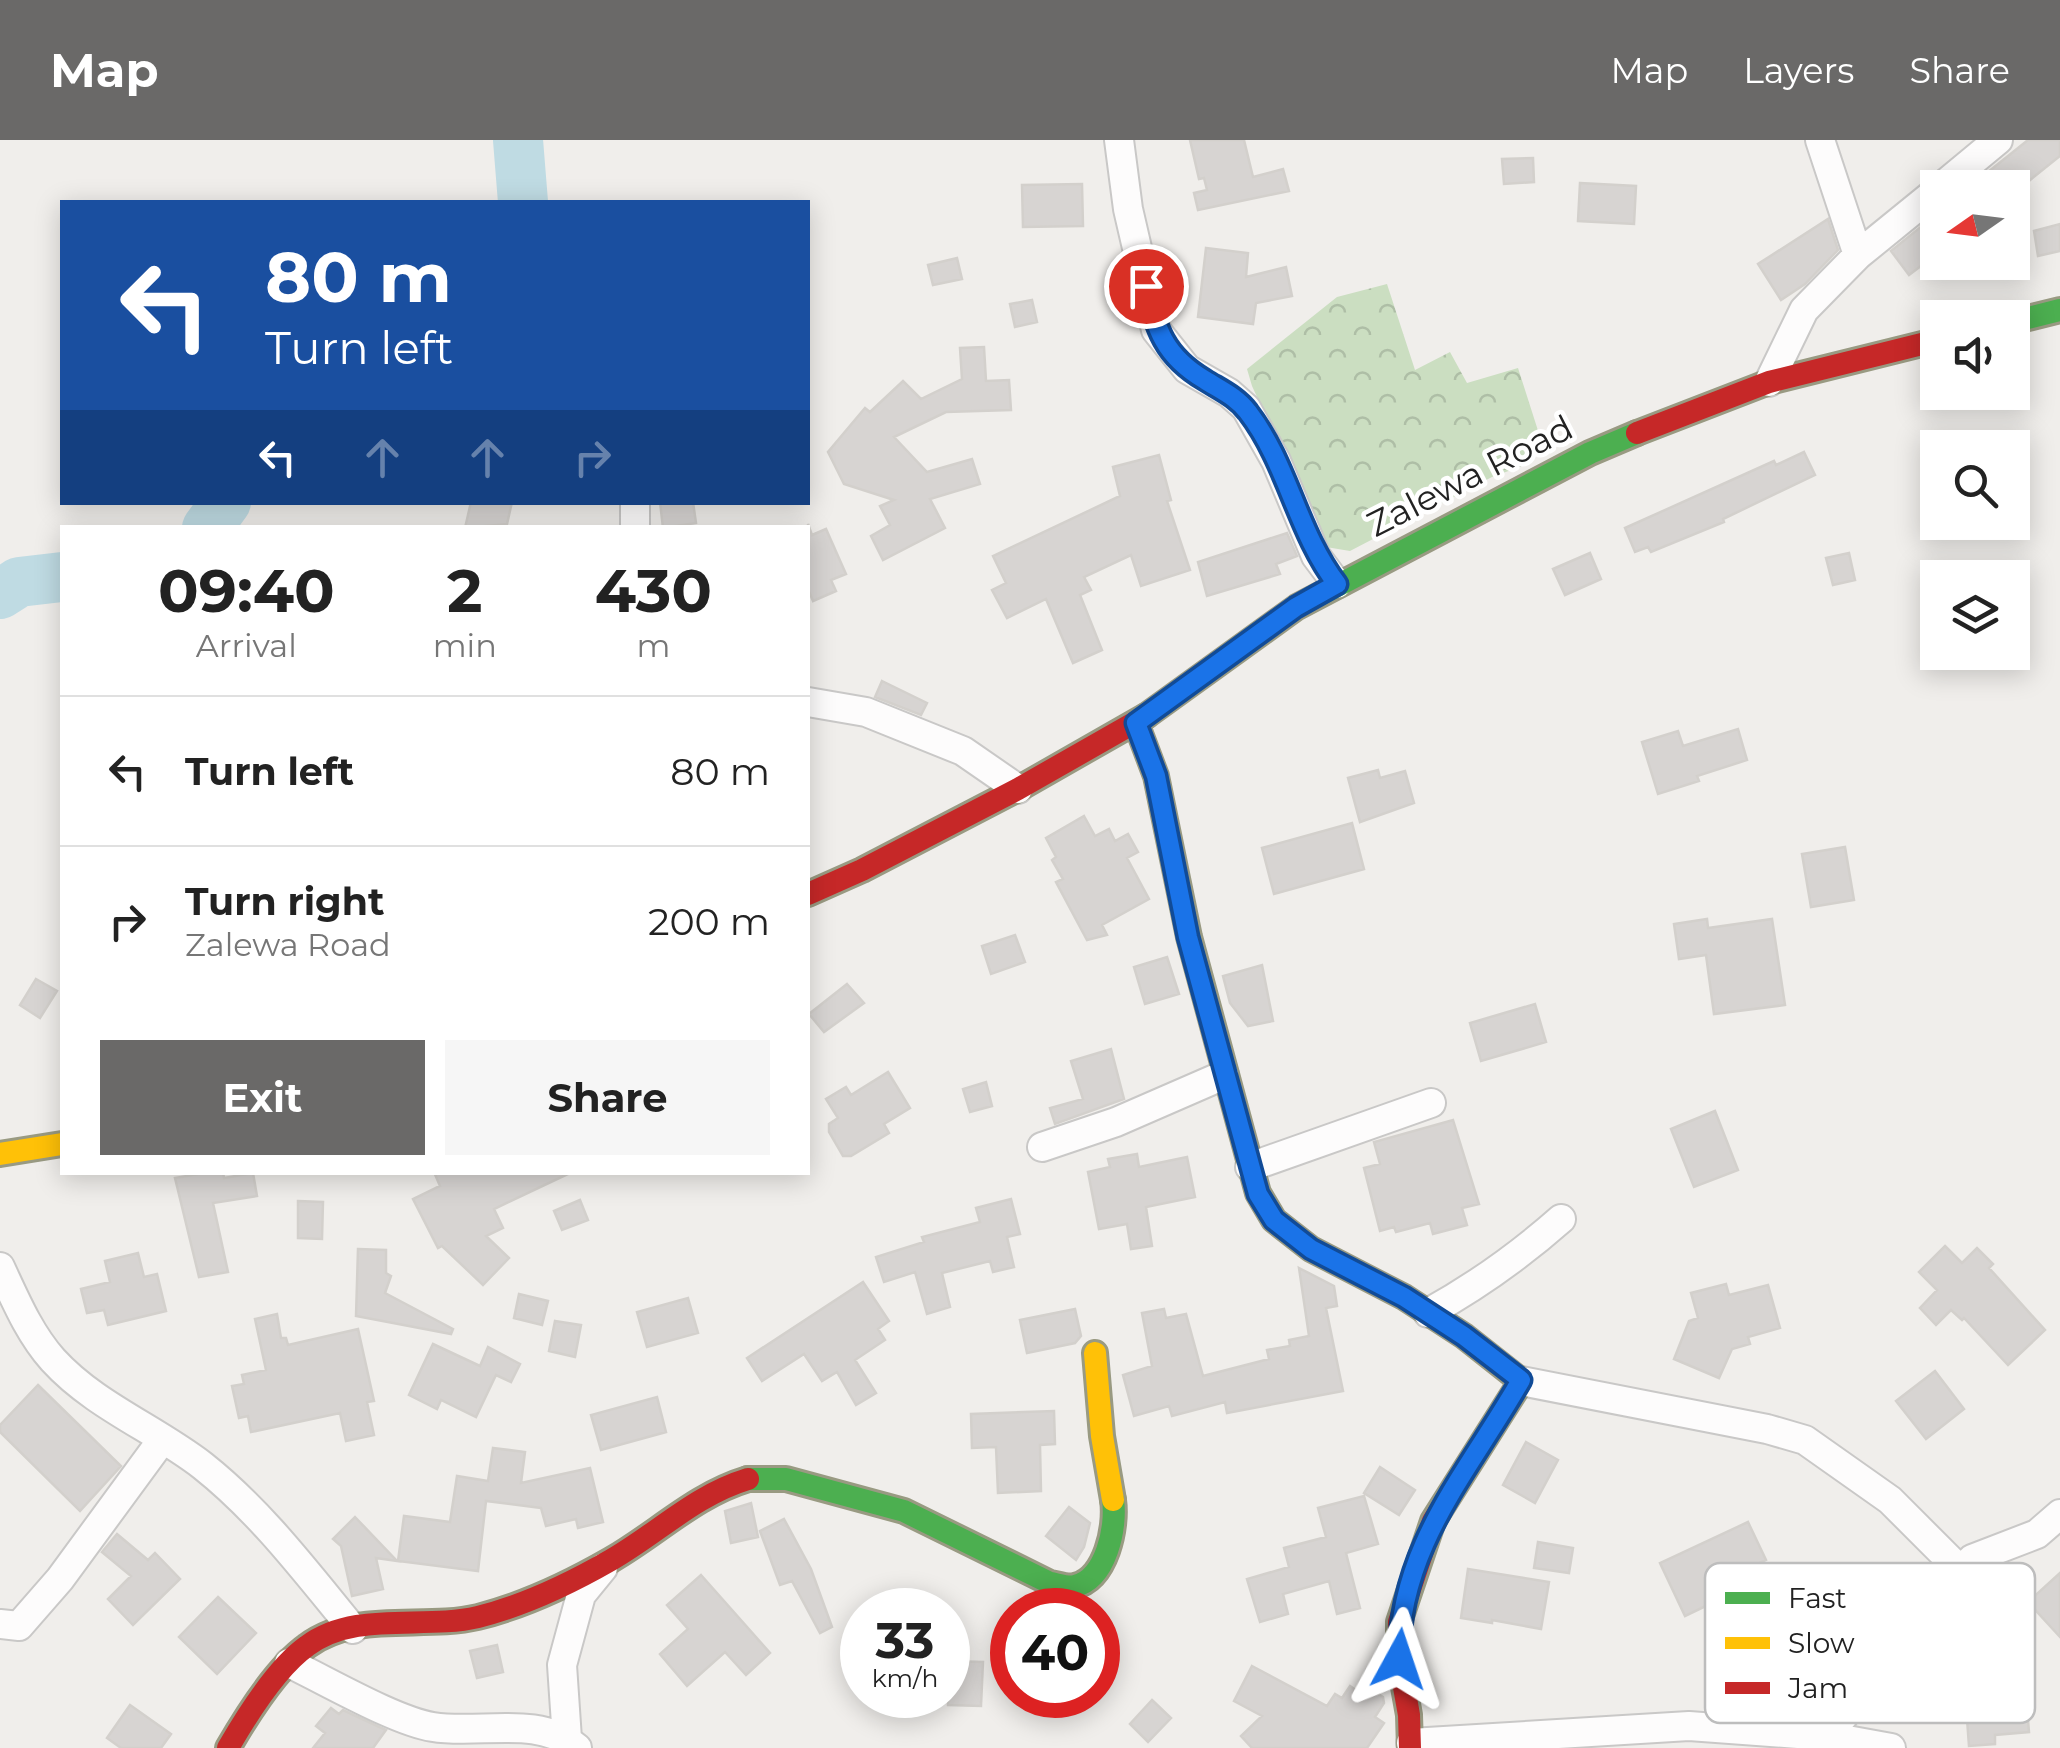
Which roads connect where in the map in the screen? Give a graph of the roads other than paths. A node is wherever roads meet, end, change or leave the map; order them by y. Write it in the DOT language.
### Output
graph roads {
  1 [pos="1120,140"];
  2 [pos="1820,140"];
  3 [pos="1998,140"];
  4 [pos="1962,170"];
  5 [pos="1920,204"];
  6 [pos="1858,255"];
  7 [pos="2060,310"];
  8 [pos="2030,318"];
  9 [pos="1920,344"];
  10 [pos="1770,382"];
  11 [pos="1337,584"];
  12 [pos="810,702"];
  13 [pos="1136,723"];
  14 [pos="1018,789"];
  15 [pos="810,893"];
  16 [pos="1224,1074"];
  17 [pos="1431,1103"];
  18 [pos="60,1144"];
  19 [pos="1042,1147"];
  20 [pos="0,1154"];
  21 [pos="1250,1167"];
  22 [pos="1561,1219"];
  23 [pos="0,1267"];
  24 [pos="1428,1313"];
  25 [pos="1095,1353"];
  26 [pos="1521,1380"];
  27 [pos="162,1440"];
  28 [pos="2060,1514"];
  29 [pos="611,1560"];
  30 [pos="1953,1563"];
  31 [pos="1968,1563"];
  32 [pos="0,1624"];
  33 [pos="353,1629"];
  34 [pos="289,1663"];
  35 [pos="1821,1742"];
  36 [pos="572,1744"];
  37 [pos="1410,1746"];
  38 [pos="228,1748"];
  39 [pos="1891,1748"];
  1 -- 11 [label="street"];
  2 -- 6 [label="street"];
  3 -- 4 [label="street"];
  5 -- 6 [label="street"];
  6 -- 10 [label="street"];
  7 -- 8 [label="main road"];
  9 -- 10 [label="main road, Zalewa Road"];
  10 -- 11 [label="main road, Zalewa Road"];
  11 -- 13 [label="main road, Zalewa Road"];
  12 -- 14 [label="street"];
  13 -- 14 [label="main road, Zalewa Road"];
  13 -- 16 [label="main road"];
  14 -- 15 [label="main road, Zalewa Road"];
  16 -- 19 [label="street"];
  16 -- 21 [label="main road"];
  17 -- 21 [label="street"];
  18 -- 20 [label="main road"];
  21 -- 24 [label="main road"];
  22 -- 24 [label="street"];
  23 -- 27 [label="street"];
  24 -- 26 [label="main road"];
  25 -- 29 [label="main road"];
  26 -- 30 [label="street"];
  26 -- 37 [label="main road"];
  27 -- 32 [label="street"];
  27 -- 33 [label="street"];
  28 -- 31 [label="street"];
  29 -- 33 [label="main road"];
  29 -- 36 [label="street"];
  33 -- 34 [label="main road"];
  34 -- 36 [label="street"];
  34 -- 38 [label="main road"];
  35 -- 37 [label="street"];
  35 -- 39 [label="street"];
}
